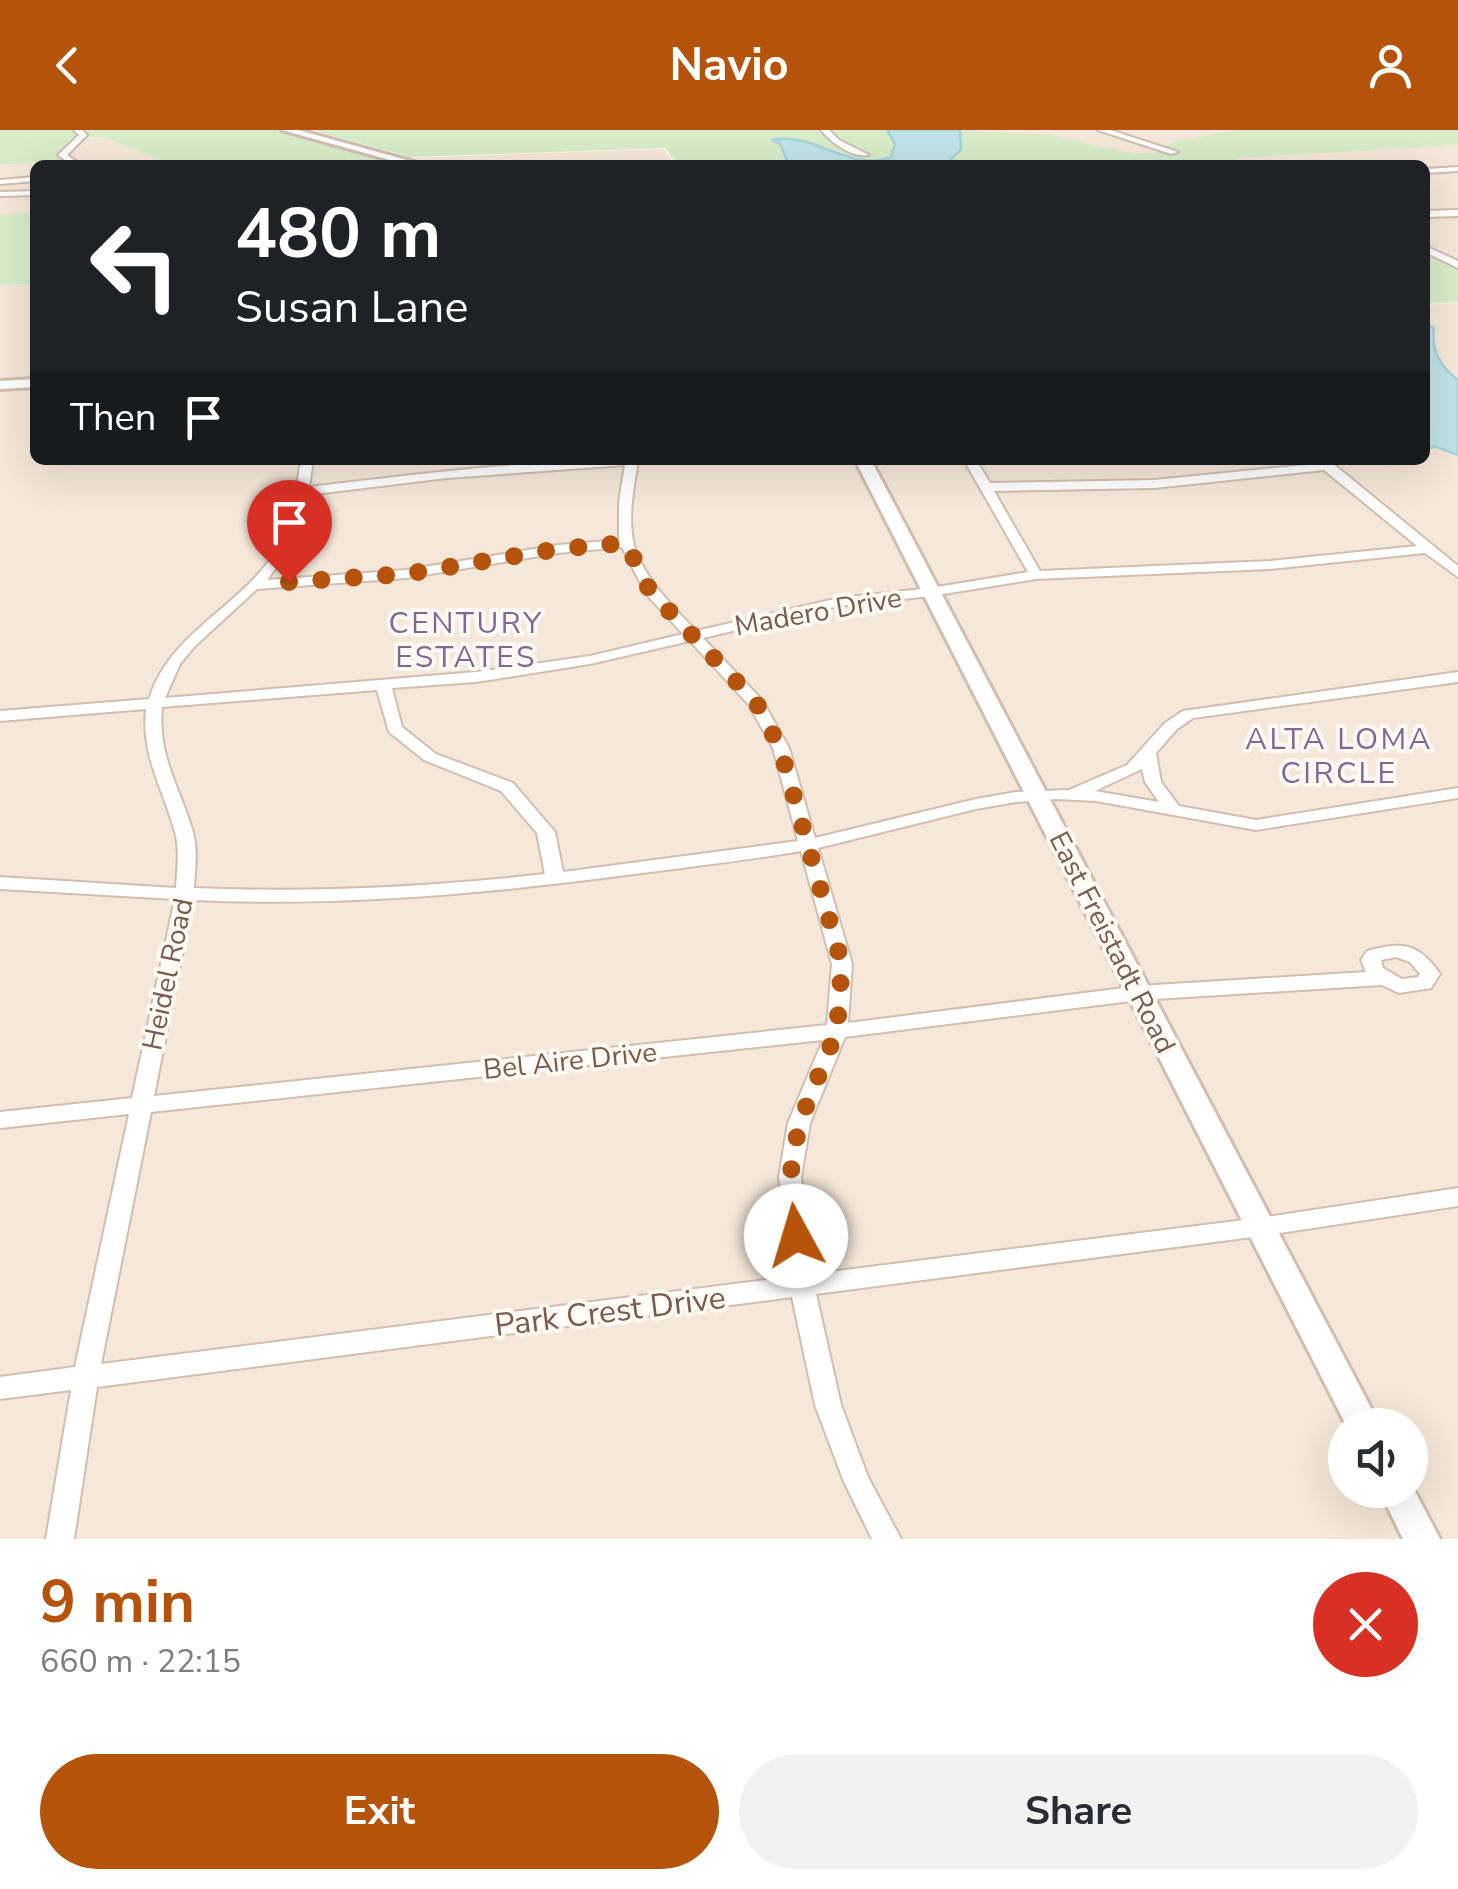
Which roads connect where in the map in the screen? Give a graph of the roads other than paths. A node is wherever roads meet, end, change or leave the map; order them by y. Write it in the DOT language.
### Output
graph roads {
  1 [pos="78,130"];
  2 [pos="286,130"];
  3 [pos="825,130"];
  4 [pos="1104,130"];
  5 [pos="1174,152"];
  6 [pos="864,155"];
  7 [pos="71,160"];
  8 [pos="401,160"];
  9 [pos="1458,169"];
  10 [pos="1430,171"];
  11 [pos="30,179"];
  12 [pos="0,182"];
  13 [pos="30,193"];
  14 [pos="0,194"];
  15 [pos="1458,213"];
  16 [pos="1430,214"];
  17 [pos="1430,251"];
  18 [pos="1458,264"];
  19 [pos="30,384"];
  20 [pos="0,386"];
  21 [pos="306,465"];
  22 [pos="566,465"];
  23 [pos="631,465"];
  24 [pos="866,465"];
  25 [pos="974,465"];
  26 [pos="1307,465"];
  27 [pos="1325,465"];
  28 [pos="989,487"];
  29 [pos="302,492"];
  30 [pos="626,543"];
  31 [pos="1427,549"];
  32 [pos="1458,573"];
  33 [pos="1036,575"];
  34 [pos="253,585"];
  35 [pos="931,592"];
  36 [pos="692,635"];
  37 [pos="1458,677"];
  38 [pos="384,684"];
  39 [pos="154,705"];
  40 [pos="0,716"];
  41 [pos="1148,754"];
  42 [pos="1458,793"];
  43 [pos="1073,794"];
  44 [pos="1038,796"];
  45 [pos="1174,811"];
  46 [pos="810,846"];
  47 [pos="554,877"];
  48 [pos="0,883"];
  49 [pos="186,893"];
  50 [pos="1382,978"];
  51 [pos="1139,993"];
  52 [pos="837,1030"];
  53 [pos="138,1107"];
  54 [pos="0,1120"];
  55 [pos="1458,1197"];
  56 [pos="1260,1227"];
  57 [pos="802,1286"];
  58 [pos="85,1380"];
  59 [pos="0,1388"];
  60 [pos="1353,1408"];
  61 [pos="1406,1508"];
  62 [pos="60,1539"];
  63 [pos="887,1539"];
  64 [pos="1422,1539"];
  1 -- 7 [label="street"];
  2 -- 8 [label="street"];
  3 -- 6 [label="street"];
  4 -- 5 [label="street"];
  9 -- 10 [label="street"];
  11 -- 12 [label="street"];
  13 -- 14 [label="street"];
  15 -- 16 [label="street"];
  17 -- 18 [label="street"];
  19 -- 20 [label="street"];
  21 -- 29 [label="street, Heidel Road"];
  22 -- 29 [label="street"];
  23 -- 30 [label="street"];
  24 -- 35 [label="street, East Freistadt Road"];
  25 -- 28 [label="street"];
  26 -- 28 [label="street"];
  27 -- 31 [label="street"];
  28 -- 33 [label="street"];
  29 -- 34 [label="street, Heidel Road"];
  30 -- 34 [label="street"];
  30 -- 36 [label="street"];
  31 -- 32 [label="street"];
  31 -- 33 [label="street, Madero Drive"];
  33 -- 35 [label="street, Madero Drive"];
  34 -- 39 [label="street, Heidel Road"];
  35 -- 36 [label="street, Madero Drive"];
  35 -- 44 [label="street, East Freistadt Road"];
  36 -- 38 [label="street, Madero Drive"];
  36 -- 46 [label="street"];
  37 -- 41 [label="street"];
  38 -- 39 [label="street, Madero Drive"];
  38 -- 47 [label="street"];
  39 -- 40 [label="street, Madero Drive"];
  39 -- 49 [label="street, Heidel Road"];
  41 -- 43 [label="street"];
  41 -- 45 [label="street"];
  42 -- 45 [label="street"];
  43 -- 44 [label="street"];
  43 -- 45 [label="street"];
  44 -- 46 [label="street"];
  44 -- 51 [label="street, East Freistadt Road"];
  46 -- 47 [label="street"];
  46 -- 52 [label="street"];
  47 -- 49 [label="street"];
  48 -- 49 [label="street"];
  49 -- 53 [label="street, Heidel Road"];
  50 -- 51 [label="street, Bel Aire Drive"];
  51 -- 52 [label="street, Bel Aire Drive"];
  51 -- 56 [label="street, East Freistadt Road"];
  52 -- 53 [label="street, Bel Aire Drive"];
  52 -- 57 [label="street"];
  53 -- 54 [label="street, Bel Aire Drive"];
  53 -- 58 [label="street, Heidel Road"];
  55 -- 56 [label="street, Park Crest Drive"];
  56 -- 57 [label="street, Park Crest Drive"];
  56 -- 60 [label="street, East Freistadt Road"];
  57 -- 58 [label="street, Park Crest Drive"];
  57 -- 63 [label="street"];
  58 -- 59 [label="street, Park Crest Drive"];
  58 -- 62 [label="street, Heidel Road"];
  61 -- 64 [label="street"];
}
